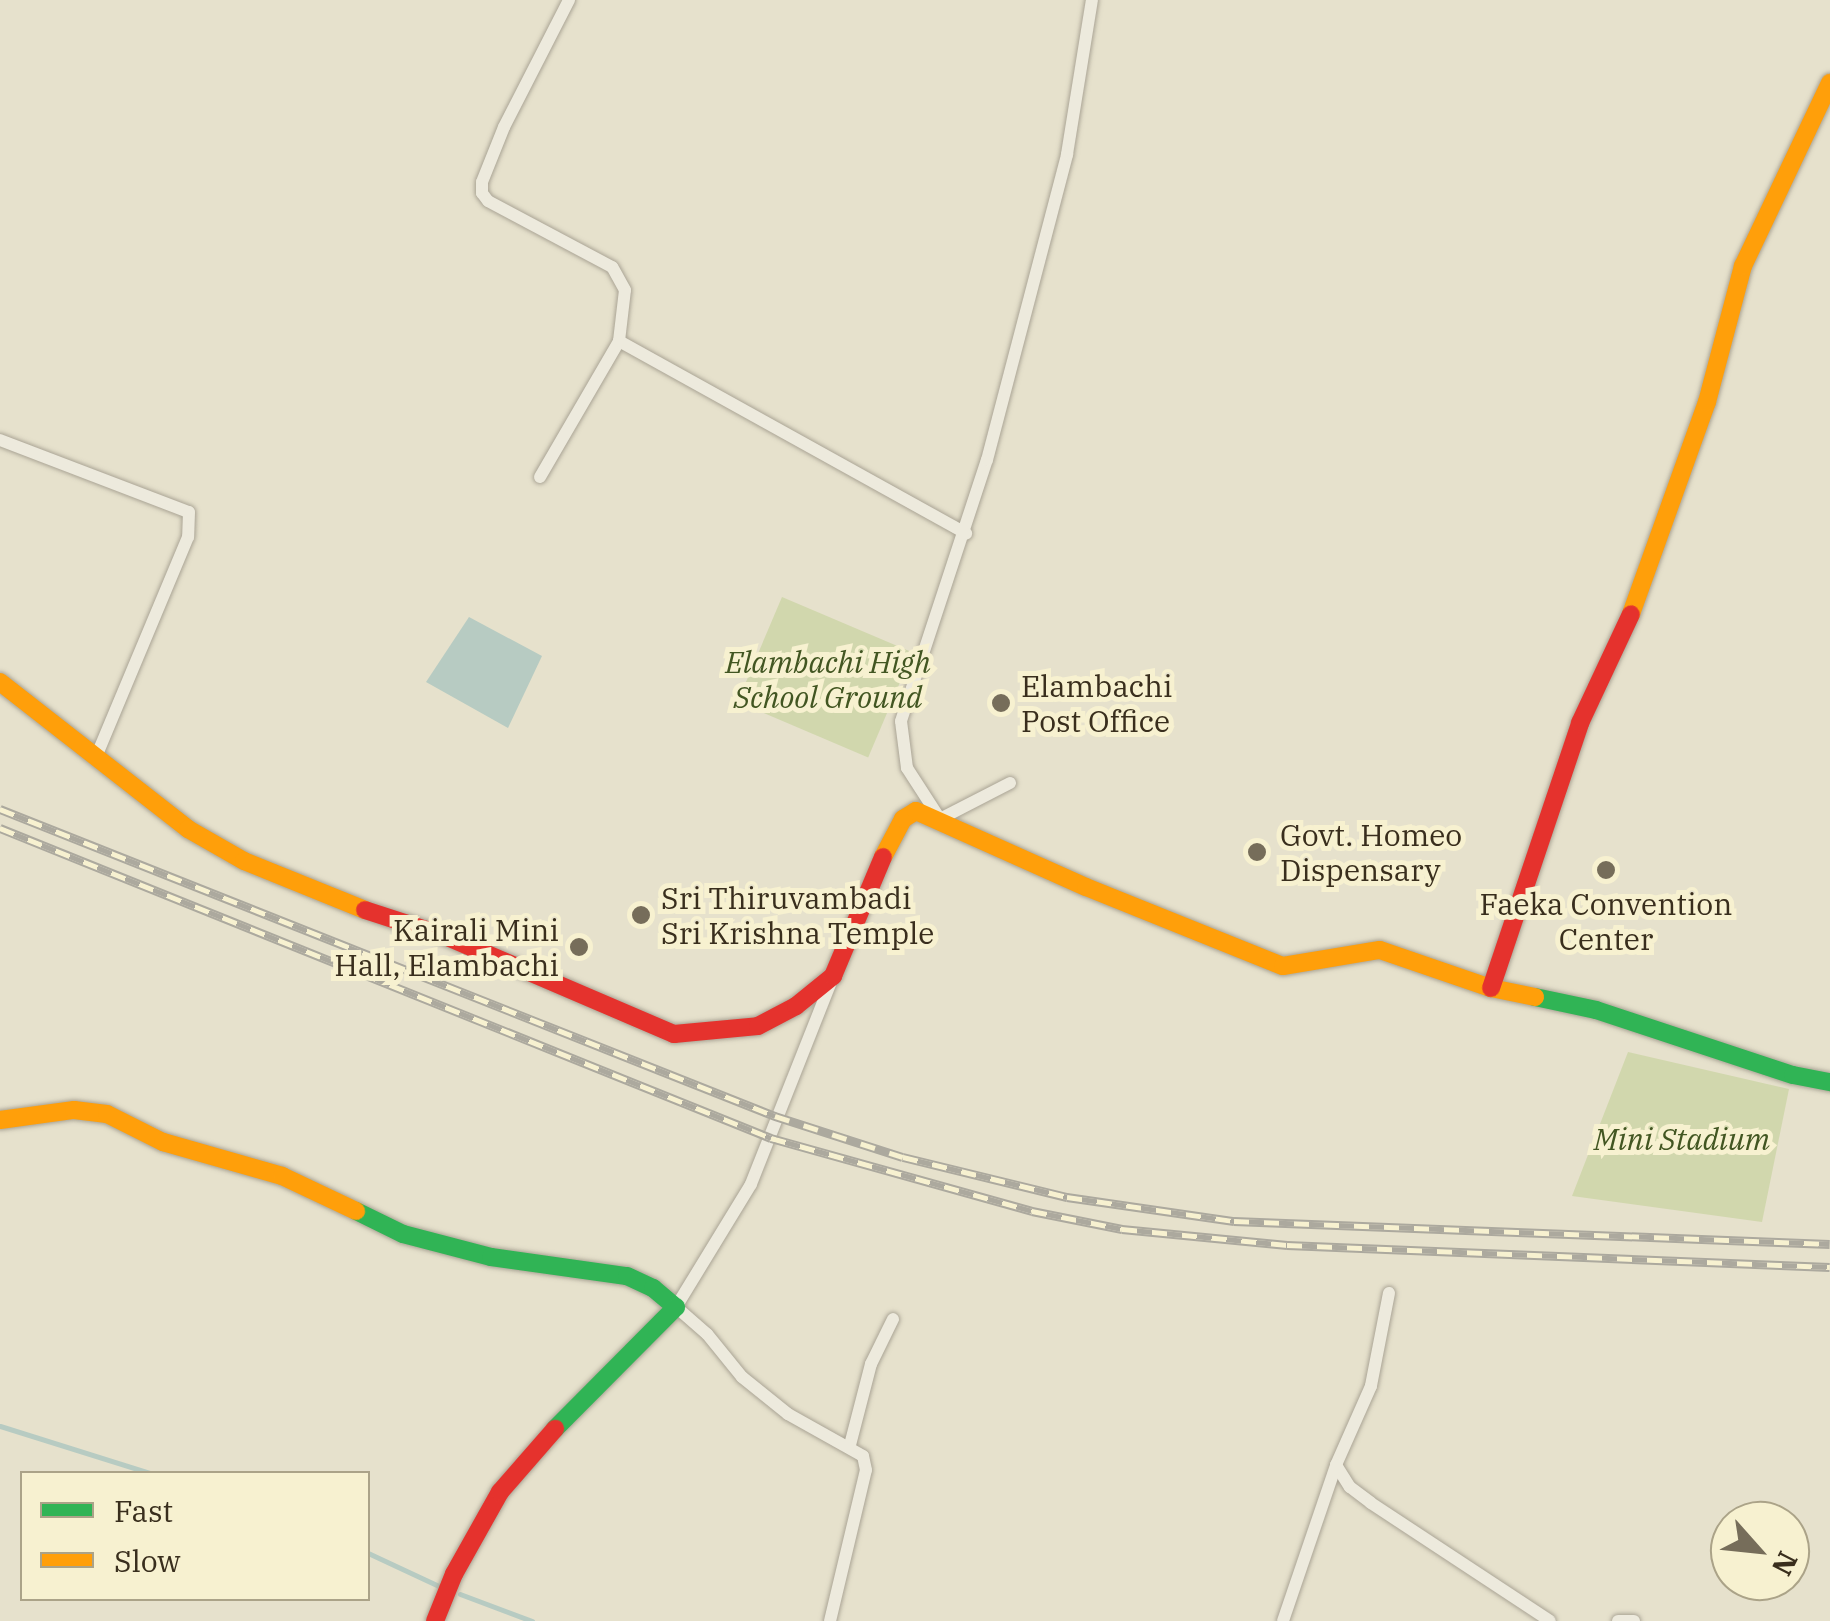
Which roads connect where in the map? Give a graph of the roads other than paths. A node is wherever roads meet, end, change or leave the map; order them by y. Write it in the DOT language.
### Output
graph roads {
  1 [pos="569,0"];
  2 [pos="1092,0"];
  3 [pos="1830,82"];
  4 [pos="618,341"];
  5 [pos="0,440"];
  6 [pos="540,477"];
  7 [pos="966,533"];
  8 [pos="0,682"];
  9 [pos="97,754"];
  10 [pos="1010,783"];
  11 [pos="940,820"];
  12 [pos="833,976"];
  13 [pos="1491,988"];
  14 [pos="1829,1078"];
  15 [pos="0,1120"];
  16 [pos="1388,1293"];
  17 [pos="676,1308"];
  18 [pos="893,1318"];
  19 [pos="850,1444"];
  20 [pos="1336,1465"];
  21 [pos="436,1621"];
  22 [pos="830,1621"];
  23 [pos="1283,1621"];
  24 [pos="1550,1621"];
  25 [pos="1618,1621"];
  26 [pos="1634,1621"];
  1 -- 4 [label="street"];
  2 -- 7 [label="street"];
  3 -- 13 [label="main road"];
  4 -- 6 [label="street"];
  4 -- 7 [label="street"];
  5 -- 9 [label="street"];
  7 -- 11 [label="street"];
  8 -- 9 [label="main road"];
  9 -- 12 [label="main road"];
  10 -- 11 [label="street"];
  11 -- 12 [label="main road"];
  11 -- 13 [label="main road"];
  12 -- 17 [label="street"];
  13 -- 14 [label="main road"];
  15 -- 17 [label="main road"];
  16 -- 20 [label="street"];
  17 -- 19 [label="street"];
  17 -- 21 [label="main road"];
  18 -- 19 [label="street"];
  19 -- 22 [label="street"];
  20 -- 23 [label="street"];
  20 -- 24 [label="street"];
  25 -- 26 [label="street"];
}
